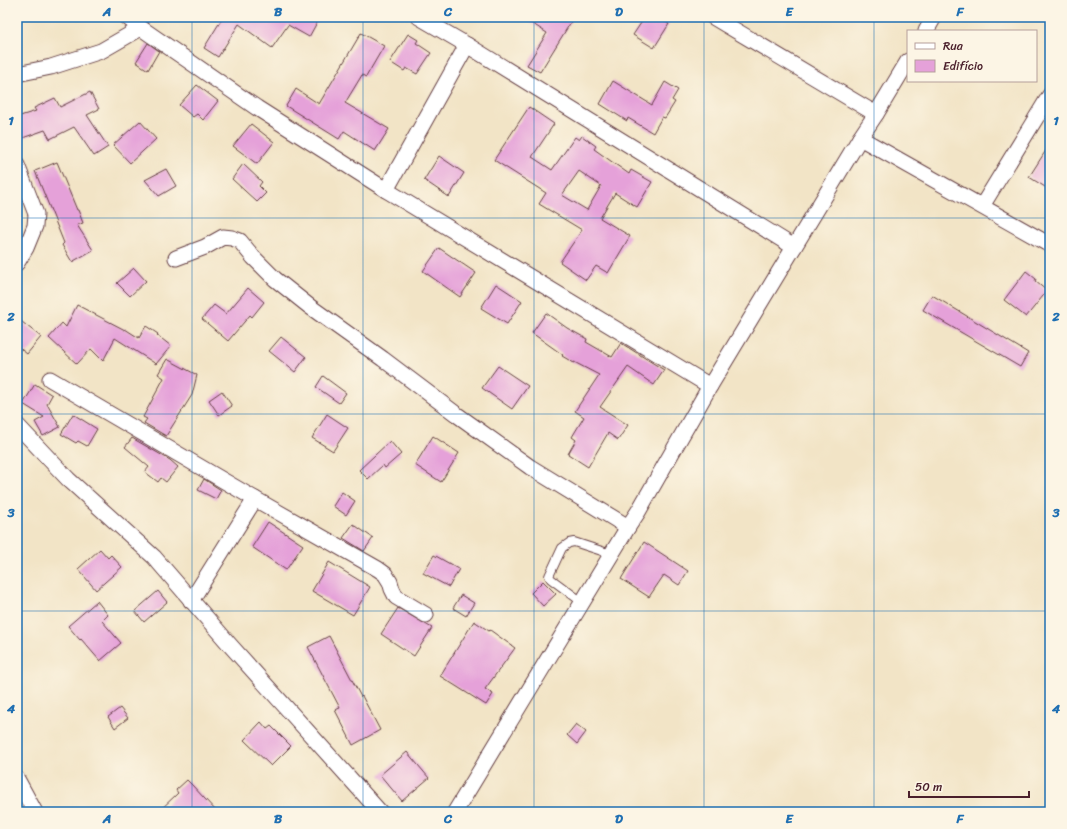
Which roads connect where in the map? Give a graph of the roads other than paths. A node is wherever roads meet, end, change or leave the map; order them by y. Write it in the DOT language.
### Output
graph roads {
  1 [pos="127,17"];
  2 [pos="419,17"];
  3 [pos="713,17"];
  4 [pos="934,17"];
  5 [pos="141,28"];
  6 [pos="927,30"];
  7 [pos="467,45"];
  8 [pos="907,63"];
  9 [pos="17,74"];
  10 [pos="1050,95"];
  11 [pos="876,114"];
  12 [pos="860,138"];
  13 [pos="17,165"];
  14 [pos="386,190"];
  15 [pos="982,206"];
  16 [pos="1050,245"];
  17 [pos="794,246"];
  18 [pos="176,258"];
  19 [pos="17,263"];
  20 [pos="50,379"];
  21 [pos="710,386"];
  22 [pos="17,425"];
  23 [pos="255,499"];
  24 [pos="628,527"];
  25 [pos="611,554"];
  26 [pos="191,601"];
  27 [pos="582,602"];
  28 [pos="426,615"];
  29 [pos="17,779"];
  30 [pos="35,812"];
  31 [pos="380,812"];
  32 [pos="455,812"];
  1 -- 5 [label="street"];
  2 -- 7 [label="street"];
  3 -- 11 [label="street"];
  4 -- 6 [label="street"];
  5 -- 9 [label="street"];
  5 -- 14 [label="street"];
  7 -- 14 [label="street"];
  7 -- 17 [label="street"];
  8 -- 11 [label="street"];
  10 -- 15 [label="street"];
  11 -- 12 [label="street"];
  12 -- 15 [label="street"];
  12 -- 17 [label="street"];
  13 -- 19 [label="street"];
  14 -- 21 [label="street"];
  15 -- 16 [label="street"];
  17 -- 21 [label="street"];
  18 -- 24 [label="street"];
  20 -- 23 [label="street"];
  21 -- 24 [label="street"];
  22 -- 26 [label="street"];
  23 -- 26 [label="street"];
  23 -- 28 [label="street"];
  24 -- 25 [label="street"];
  25 -- 27 [label="street"];
  25 -- 27 [label="lane"];
  26 -- 31 [label="street"];
  27 -- 32 [label="street"];
  29 -- 30 [label="street"];
}
